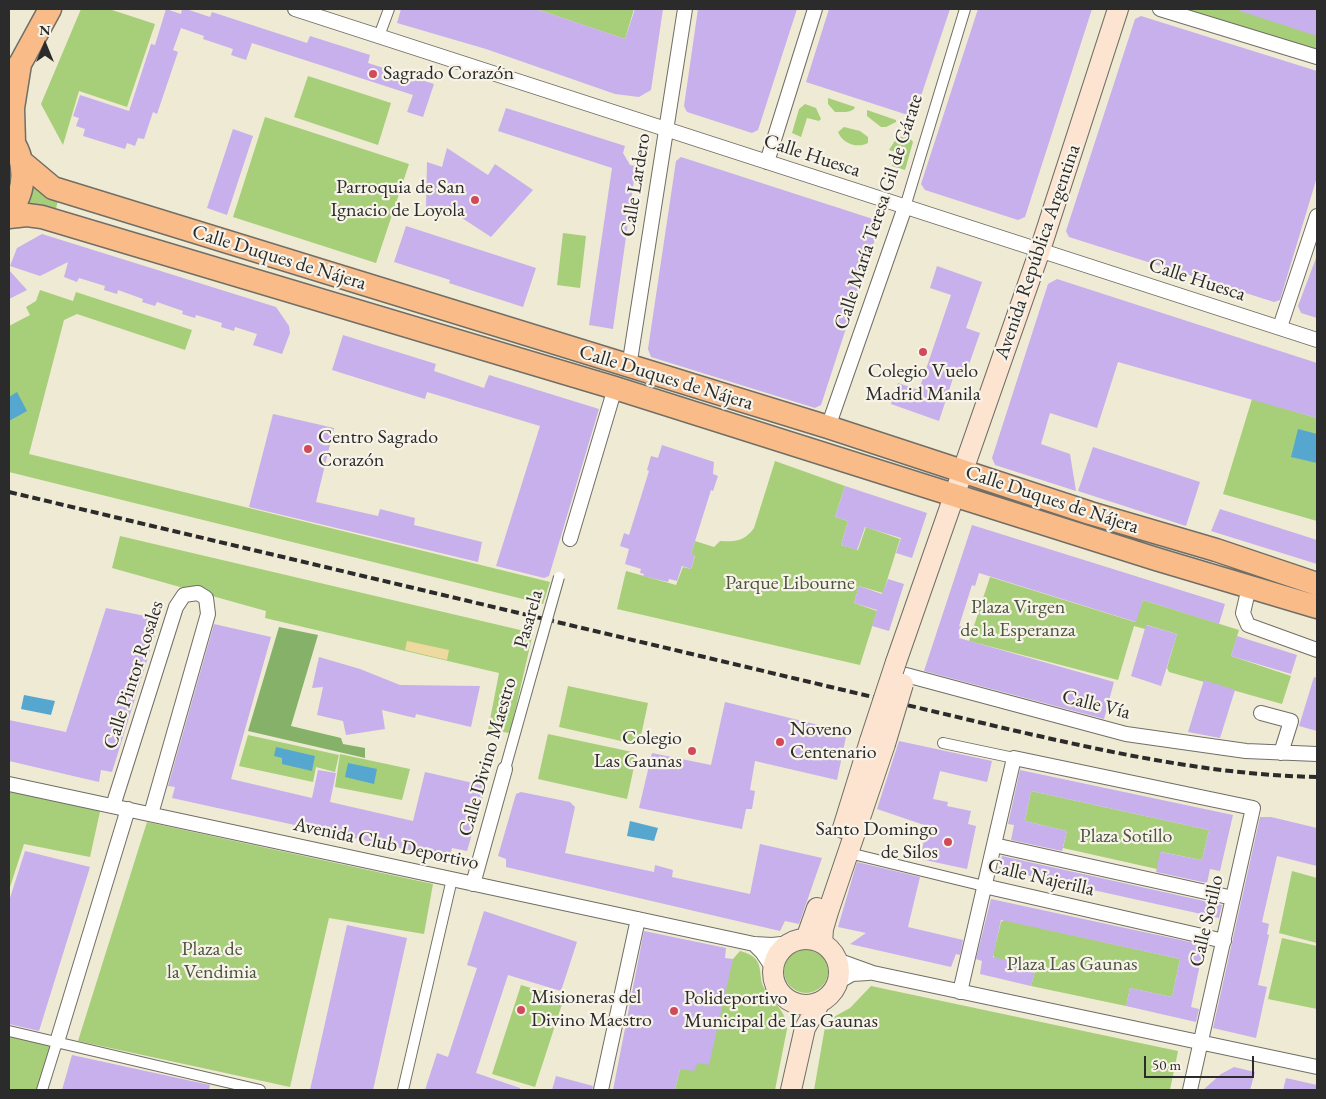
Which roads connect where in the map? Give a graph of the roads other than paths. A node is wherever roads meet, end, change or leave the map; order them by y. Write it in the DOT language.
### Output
graph roads {
  1 [pos="50,9"];
  2 [pos="295,9"];
  3 [pos="389,9"];
  4 [pos="685,9"];
  5 [pos="815,9"];
  6 [pos="965,9"];
  7 [pos="1118,9"];
  8 [pos="1160,9"];
  9 [pos="380,36"];
  10 [pos="1317,57"];
  11 [pos="14,70"];
  12 [pos="665,129"];
  13 [pos="15,147"];
  14 [pos="767,162"];
  15 [pos="905,207"];
  16 [pos="9,212"];
  17 [pos="9,216"];
  18 [pos="1317,216"];
  19 [pos="1040,250"];
  20 [pos="1280,327"];
  21 [pos="1317,340"];
  22 [pos="629,367"];
  23 [pos="615,388"];
  24 [pos="828,428"];
  25 [pos="961,471"];
  26 [pos="954,494"];
  27 [pos="570,539"];
  28 [pos="559,577"];
  29 [pos="1317,584"];
  30 [pos="1249,586"];
  31 [pos="1317,607"];
  32 [pos="1317,650"];
  33 [pos="533,670"];
  34 [pos="902,674"];
  35 [pos="1261,713"];
  36 [pos="878,742"];
  37 [pos="943,743"];
  38 [pos="1280,753"];
  39 [pos="1317,754"];
  40 [pos="1014,758"];
  41 [pos="505,769"];
  42 [pos="9,784"];
  43 [pos="113,806"];
  44 [pos="128,810"];
  45 [pos="151,814"];
  46 [pos="994,845"];
  47 [pos="848,853"];
  48 [pos="452,879"];
  49 [pos="473,884"];
  50 [pos="984,886"];
  51 [pos="1233,898"];
  52 [pos="638,919"];
  53 [pos="1224,941"];
  54 [pos="806,942"];
  55 [pos="754,944"];
  56 [pos="837,960"];
  57 [pos="773,968"];
  58 [pos="873,973"];
  59 [pos="838,982"];
  60 [pos="960,992"];
  61 [pos="820,1002"];
  62 [pos="794,1003"];
  63 [pos="9,1031"];
  64 [pos="802,1038"];
  65 [pos="57,1042"];
  66 [pos="1200,1043"];
  67 [pos="1317,1067"];
  68 [pos="42,1090"];
  69 [pos="260,1090"];
  70 [pos="403,1090"];
  71 [pos="601,1090"];
  72 [pos="791,1090"];
  73 [pos="1190,1090"];
  1 -- 11 [label="main road"];
  2 -- 9 [label="street, Calle Huesca"];
  3 -- 9 [label="street"];
  4 -- 12 [label="street, Calle Lardero"];
  5 -- 14 [label="street"];
  6 -- 15 [label="street, Calle María Teresa Gil de Gárate"];
  7 -- 19 [label="main road, Avenida República Argentina"];
  8 -- 10 [label="street"];
  9 -- 12 [label="street, Calle Huesca"];
  11 -- 13 [label="main road"];
  12 -- 14 [label="street, Calle Huesca"];
  12 -- 22 [label="street, Calle Lardero"];
  13 -- 16 [label="main road"];
  13 -- 22 [label="main road, Calle Duques de Nájera"];
  14 -- 15 [label="street, Calle Huesca"];
  15 -- 19 [label="street, Calle Huesca"];
  15 -- 24 [label="street, Calle María Teresa Gil de Gárate"];
  17 -- 23 [label="main road, Calle Duques de Nájera"];
  18 -- 20 [label="street"];
  19 -- 20 [label="street, Calle Huesca"];
  19 -- 25 [label="main road, Avenida República Argentina"];
  20 -- 21 [label="street, Calle Huesca"];
  22 -- 24 [label="main road, Calle Duques de Nájera"];
  23 -- 26 [label="main road, Calle Duques de Nájera"];
  23 -- 27 [label="street"];
  24 -- 25 [label="main road, Calle Duques de Nájera"];
  25 -- 26 [label="main road, Avenida República Argentina"];
  25 -- 29 [label="main road, Calle Duques de Nájera"];
  26 -- 30 [label="main road, Calle Duques de Nájera"];
  26 -- 34 [label="main road, Avenida República Argentina"];
  28 -- 33 [label="street, Pasarela, bridge"];
  30 -- 31 [label="main road, Calle Duques de Nájera"];
  30 -- 32 [label="street"];
  33 -- 41 [label="street, Calle Divino Maestro"];
  34 -- 36 [label="main road, Avenida República Argentina, bridge"];
  34 -- 38 [label="street, Calle Vía"];
  35 -- 38 [label="street"];
  36 -- 47 [label="main road, Avenida República Argentina"];
  36 -- 54 [label="main road, Avenida República Argentina"];
  37 -- 40 [label="street"];
  38 -- 39 [label="street, Calle Vía"];
  40 -- 46 [label="street"];
  40 -- 51 [label="street, Calle Sotillo"];
  41 -- 49 [label="street, Calle Divino Maestro"];
  42 -- 43 [label="street, Avenida Club Deportivo"];
  43 -- 44 [label="street, Avenida Club Deportivo"];
  43 -- 45 [label="street, Calle Pintor Rosales"];
  44 -- 45 [label="street, Avenida Club Deportivo"];
  44 -- 65 [label="street"];
  45 -- 48 [label="street, Avenida Club Deportivo"];
  46 -- 50 [label="street"];
  46 -- 51 [label="street"];
  47 -- 50 [label="street, Calle Najerilla"];
  47 -- 54 [label="main road, Avenida República Argentina"];
  48 -- 49 [label="street, Avenida Club Deportivo"];
  48 -- 70 [label="street"];
  49 -- 52 [label="street, Avenida Club Deportivo"];
  50 -- 53 [label="street, Calle Najerilla"];
  50 -- 60 [label="street"];
  51 -- 53 [label="street, Calle Sotillo"];
  52 -- 55 [label="street, Avenida Club Deportivo"];
  52 -- 71 [label="street"];
  53 -- 66 [label="street, Calle Sotillo"];
  54 -- 55 [label="street, Avenida Club Deportivo"];
  54 -- 56 [label="main road"];
  54 -- 57 [label="main road"];
  55 -- 57 [label="street"];
  56 -- 58 [label="street"];
  56 -- 59 [label="main road"];
  57 -- 62 [label="main road"];
  58 -- 59 [label="street"];
  58 -- 60 [label="street"];
  59 -- 61 [label="main road"];
  60 -- 66 [label="street"];
  61 -- 62 [label="main road"];
  61 -- 64 [label="main road"];
  62 -- 64 [label="main road"];
  63 -- 65 [label="street"];
  64 -- 72 [label="main road"];
  65 -- 68 [label="street"];
  65 -- 69 [label="street"];
  66 -- 67 [label="street"];
  66 -- 73 [label="street, Calle Sotillo"];
}
